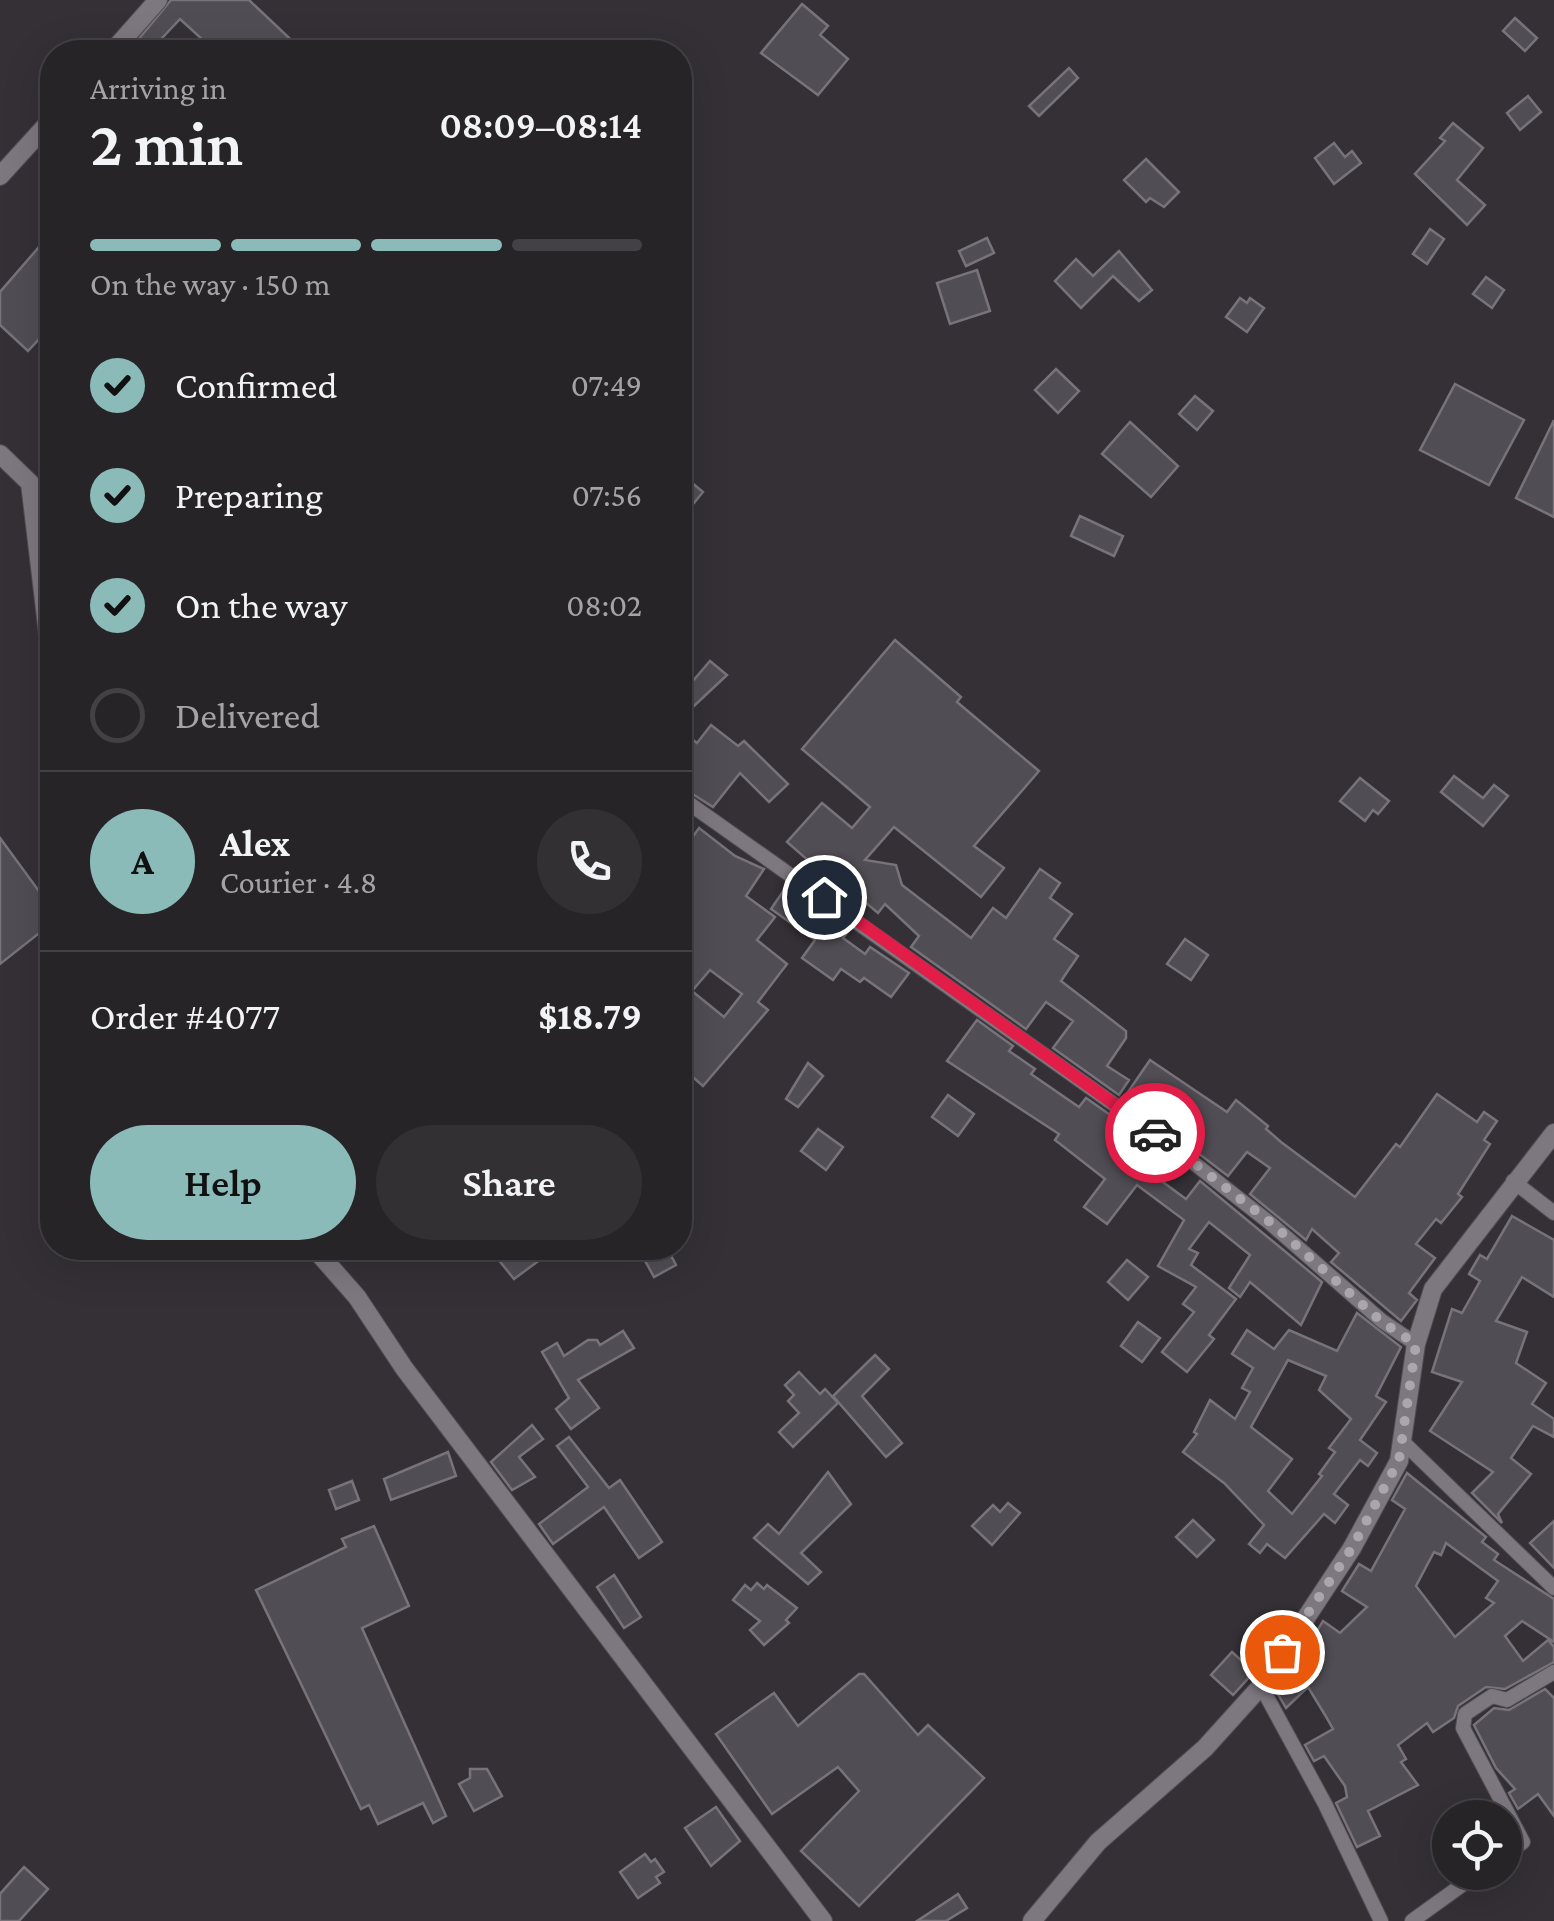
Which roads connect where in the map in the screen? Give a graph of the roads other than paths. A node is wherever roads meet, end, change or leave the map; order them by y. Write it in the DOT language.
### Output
graph roads {
  1 [pos="158,0"];
  2 [pos="123,40"];
  3 [pos="40,131"];
  4 [pos="0,176"];
  5 [pos="0,454"];
  6 [pos="40,567"];
  7 [pos="692,806"];
  8 [pos="1554,1133"];
  9 [pos="1513,1181"];
  10 [pos="1554,1213"];
  11 [pos="325,1260"];
  12 [pos="1416,1344"];
  13 [pos="1402,1442"];
  14 [pos="1554,1588"];
  15 [pos="1553,1674"];
  16 [pos="1261,1686"];
  17 [pos="1501,1800"];
  18 [pos="1455,1890"];
  19 [pos="823,1921"];
  20 [pos="1032,1921"];
  21 [pos="1381,1921"];
  22 [pos="1412,1921"];
  1 -- 2 [label="street"];
  3 -- 4 [label="street"];
  5 -- 6 [label="street"];
  7 -- 12 [label="street"];
  8 -- 9 [label="street"];
  9 -- 10 [label="street"];
  9 -- 12 [label="street"];
  11 -- 19 [label="street"];
  12 -- 13 [label="street"];
  13 -- 14 [label="street"];
  13 -- 16 [label="street"];
  15 -- 17 [label="street"];
  16 -- 20 [label="street"];
  16 -- 21 [label="street"];
  18 -- 22 [label="street"];
}
